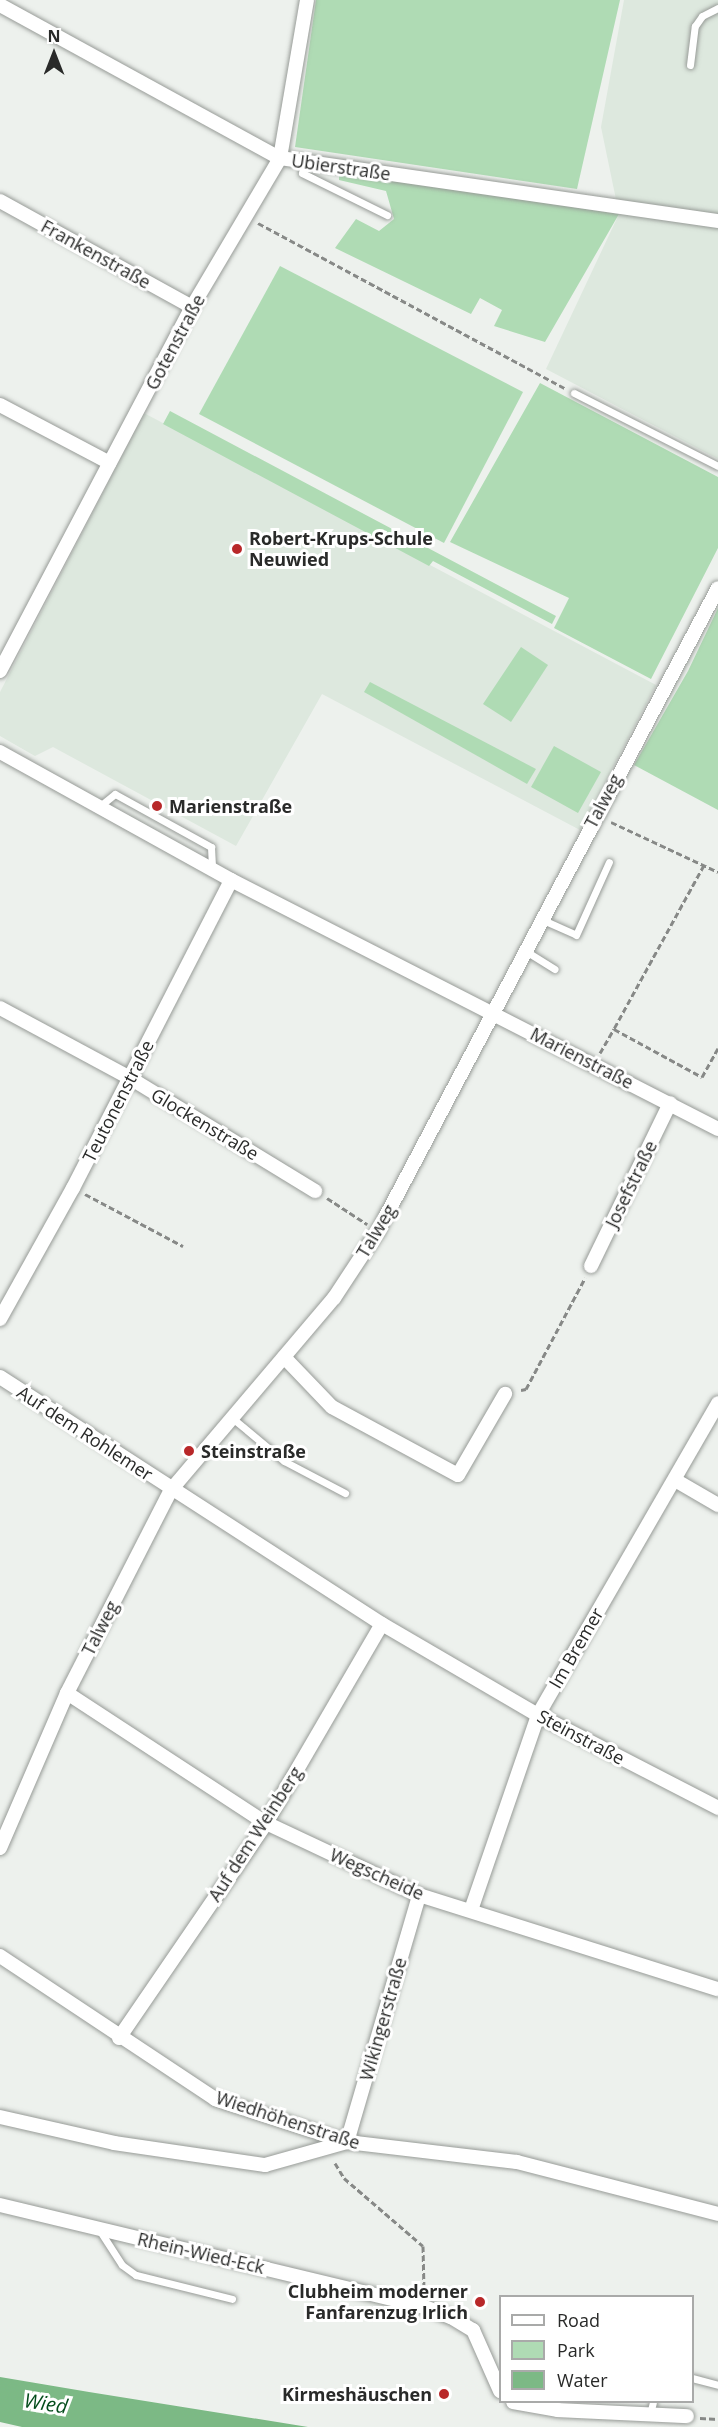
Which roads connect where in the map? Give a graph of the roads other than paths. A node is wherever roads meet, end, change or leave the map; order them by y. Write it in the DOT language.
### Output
graph roads {
  1 [pos="307,0"];
  2 [pos="0,5"];
  3 [pos="718,8"];
  4 [pos="690,65"];
  5 [pos="280,158"];
  6 [pos="303,161"];
  7 [pos="0,201"];
  8 [pos="387,215"];
  9 [pos="718,221"];
  10 [pos="192,307"];
  11 [pos="574,393"];
  12 [pos="0,405"];
  13 [pos="110,463"];
  14 [pos="718,466"];
  15 [pos="718,588"];
  16 [pos="0,670"];
  17 [pos="0,752"];
  18 [pos="609,862"];
  19 [pos="231,880"];
  20 [pos="540,919"];
  21 [pos="524,950"];
  22 [pos="555,969"];
  23 [pos="0,1008"];
  24 [pos="492,1012"];
  25 [pos="130,1078"];
  26 [pos="670,1103"];
  27 [pos="718,1129"];
  28 [pos="315,1191"];
  29 [pos="591,1266"];
  30 [pos="0,1319"];
  31 [pos="284,1357"];
  32 [pos="0,1377"];
  33 [pos="505,1394"];
  34 [pos="718,1403"];
  35 [pos="231,1417"];
  36 [pos="675,1480"];
  37 [pos="171,1490"];
  38 [pos="345,1493"];
  39 [pos="718,1505"];
  40 [pos="382,1624"];
  41 [pos="67,1693"];
  42 [pos="538,1715"];
  43 [pos="718,1808"];
  44 [pos="266,1823"];
  45 [pos="0,1848"];
  46 [pos="419,1895"];
  47 [pos="471,1910"];
  48 [pos="0,1956"];
  49 [pos="718,1989"];
  50 [pos="119,2038"];
  51 [pos="0,2117"];
  52 [pos="347,2142"];
  53 [pos="0,2205"];
  54 [pos="718,2214"];
  55 [pos="98,2229"];
  56 [pos="232,2298"];
  57 [pos="694,2378"];
  58 [pos="718,2385"];
  59 [pos="499,2387"];
  60 [pos="519,2403"];
  61 [pos="651,2408"];
  62 [pos="687,2416"];
  1 -- 5 [label="street, Gotenstraße"];
  2 -- 5 [label="street, Ubierstraße"];
  3 -- 4 [label="lane"];
  5 -- 6 [label="street, Ubierstraße"];
  5 -- 10 [label="street, Gotenstraße"];
  6 -- 8 [label="lane"];
  6 -- 9 [label="street, Ubierstraße"];
  7 -- 10 [label="street, Frankenstraße"];
  10 -- 13 [label="street, Gotenstraße"];
  11 -- 14 [label="lane"];
  12 -- 13 [label="street"];
  13 -- 16 [label="street, Gotenstraße"];
  15 -- 20 [label="street, Talweg"];
  17 -- 19 [label="street, Marienstraße"];
  18 -- 20 [label="lane"];
  19 -- 24 [label="street, Marienstraße"];
  19 -- 25 [label="street, Teutonenstraße"];
  20 -- 21 [label="street, Talweg"];
  21 -- 22 [label="lane"];
  21 -- 24 [label="street, Talweg"];
  23 -- 25 [label="street, Glockenstraße"];
  24 -- 26 [label="street, Marienstraße"];
  24 -- 31 [label="street, Talweg"];
  25 -- 28 [label="street, Glockenstraße"];
  25 -- 30 [label="street, Teutonenstraße"];
  26 -- 27 [label="street, Marienstraße"];
  26 -- 29 [label="street, Josefstraße"];
  31 -- 33 [label="street"];
  31 -- 35 [label="street, Talweg"];
  32 -- 37 [label="street, Auf dem Rohlemer"];
  34 -- 36 [label="street, Im Bremer"];
  35 -- 37 [label="street, Talweg"];
  35 -- 38 [label="lane"];
  36 -- 39 [label="street"];
  36 -- 42 [label="street, Im Bremer"];
  37 -- 40 [label="street, Steinstraße"];
  37 -- 41 [label="street, Talweg"];
  40 -- 42 [label="street, Steinstraße"];
  40 -- 44 [label="street, Auf dem Weinberg"];
  41 -- 44 [label="street, Wegscheide"];
  41 -- 45 [label="street, Talweg"];
  42 -- 43 [label="street, Steinstraße"];
  42 -- 47 [label="street, Im Bremer"];
  44 -- 46 [label="street, Wegscheide"];
  44 -- 50 [label="street, Auf dem Weinberg"];
  46 -- 47 [label="street, Wegscheide"];
  46 -- 52 [label="street, Wikingerstraße"];
  47 -- 49 [label="street, Wegscheide"];
  48 -- 50 [label="street, Wiedhöhenstraße"];
  50 -- 52 [label="street, Wiedhöhenstraße"];
  51 -- 52 [label="street"];
  52 -- 54 [label="street, Wiedhöhenstraße"];
  53 -- 55 [label="street, Rhein-Wied-Eck"];
  55 -- 56 [label="lane"];
  55 -- 59 [label="street, Rhein-Wied-Eck"];
  57 -- 58 [label="lane"];
  60 -- 61 [label="street"];
  61 -- 62 [label="street"];
}
